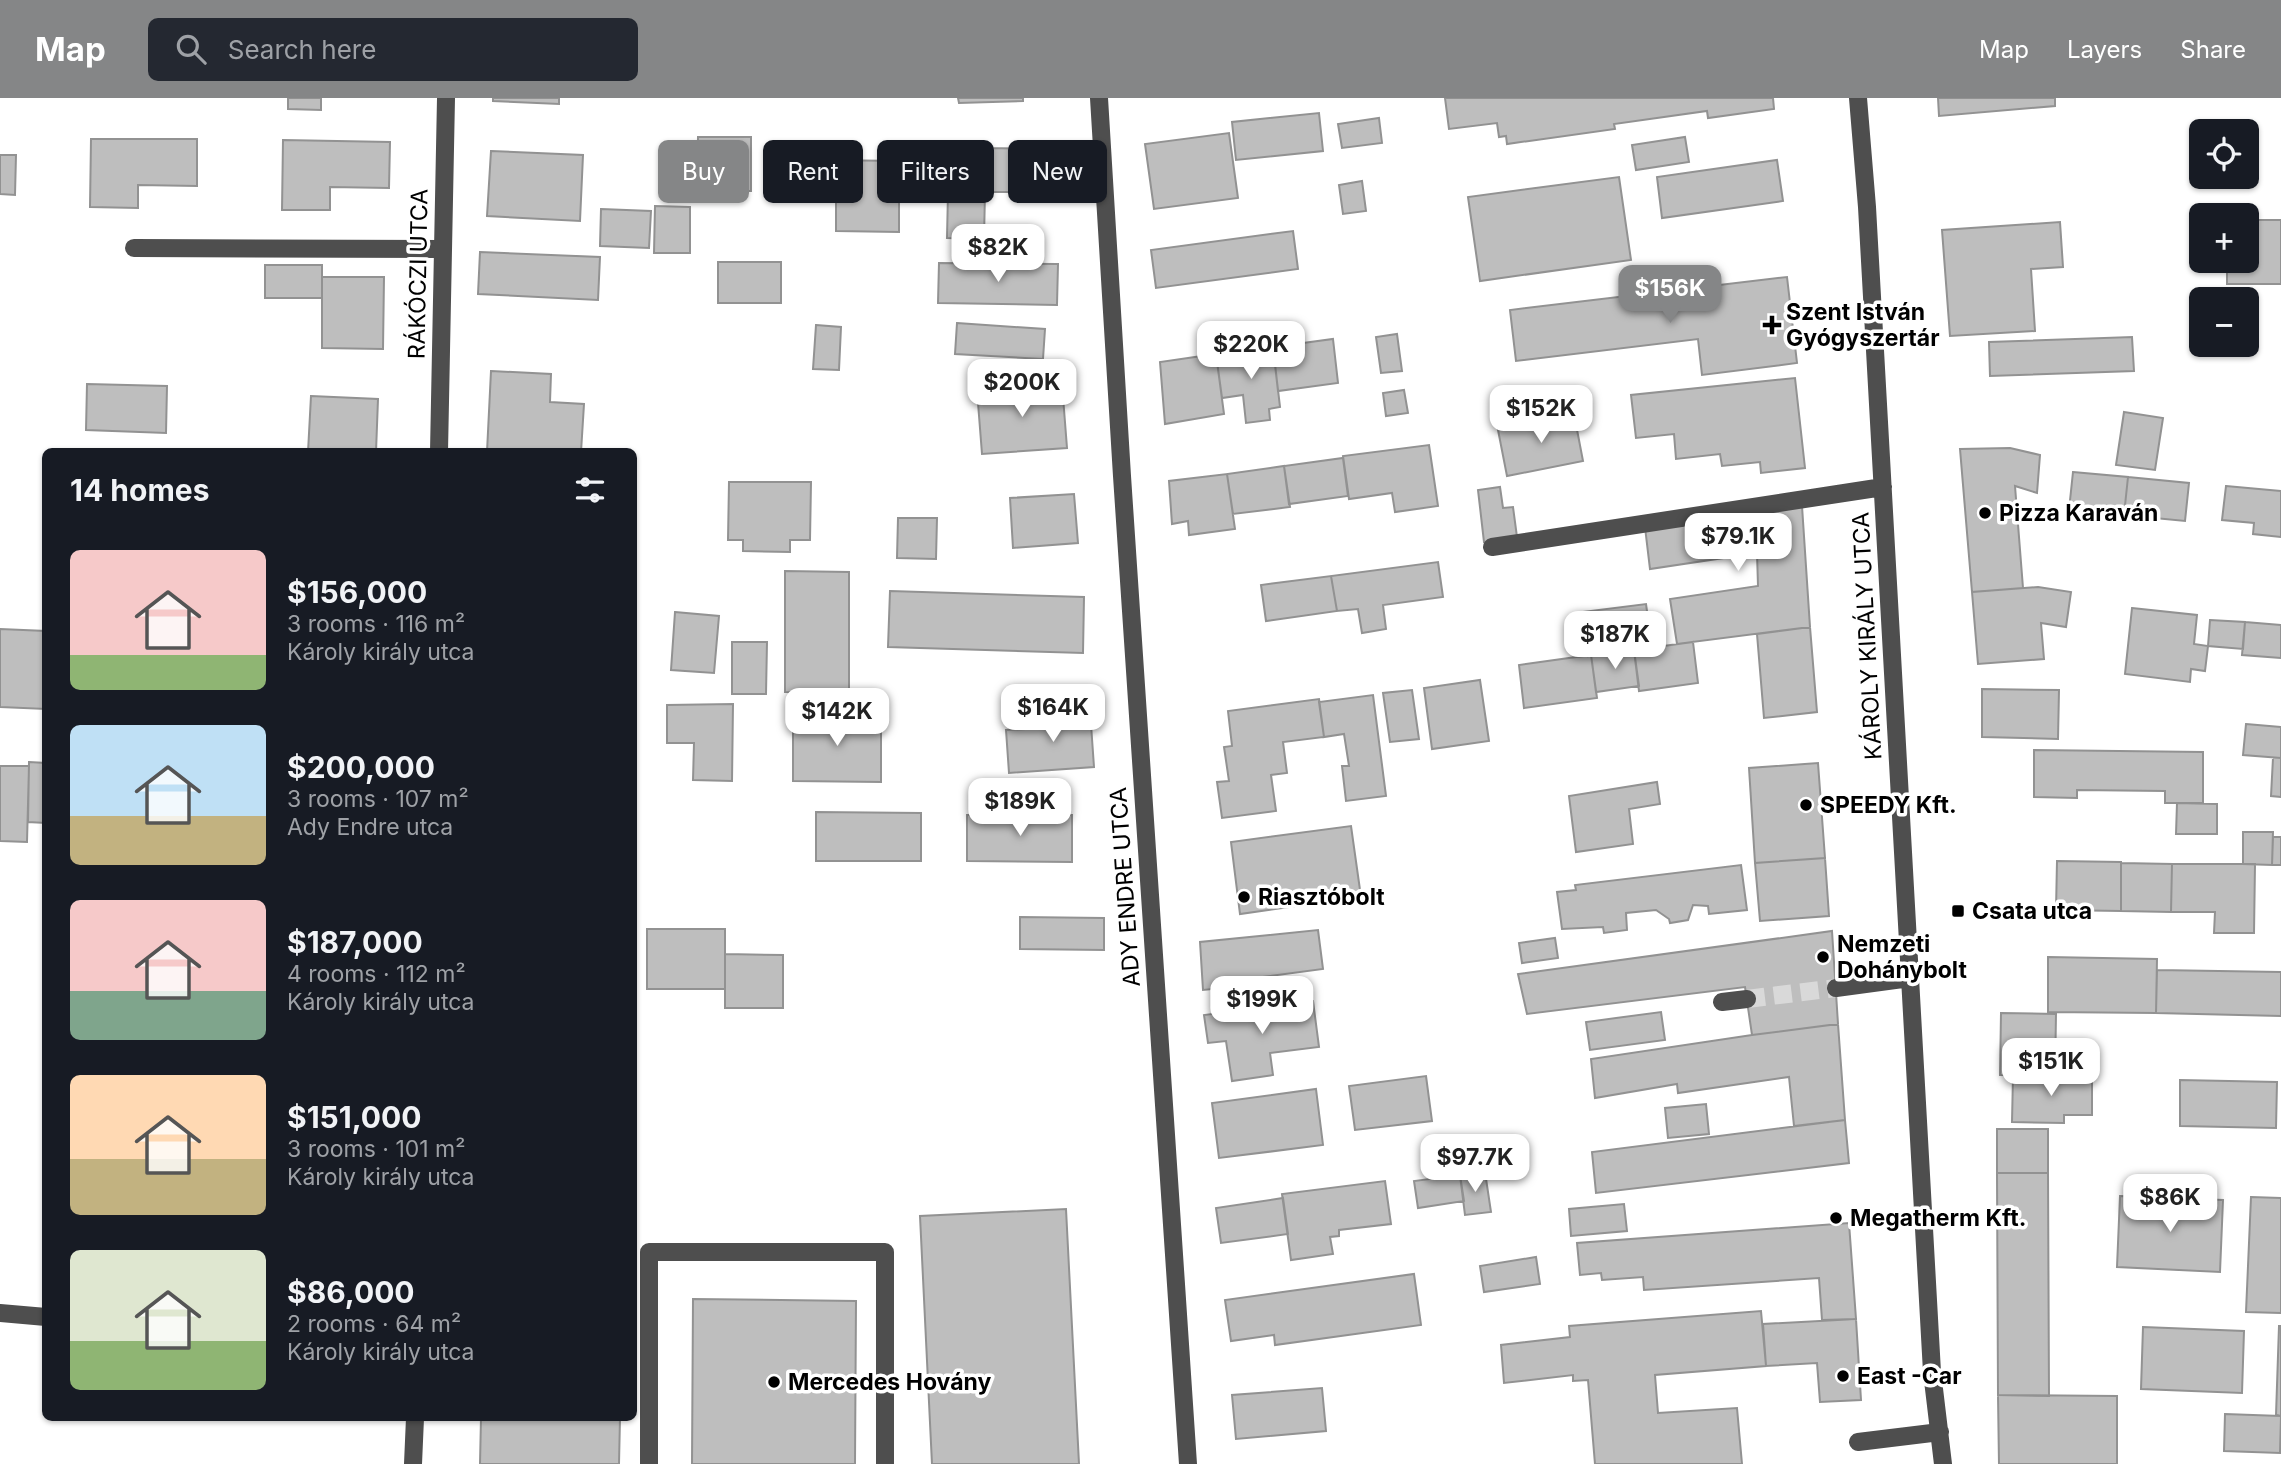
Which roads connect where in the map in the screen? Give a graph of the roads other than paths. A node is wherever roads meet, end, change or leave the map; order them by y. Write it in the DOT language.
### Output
graph roads {
  1 [pos="446,98"];
  2 [pos="1099,98"];
  3 [pos="1858,98"];
  4 [pos="134,248"];
  5 [pos="443,249"];
  6 [pos="439,448"];
  7 [pos="1883,487"];
  8 [pos="1492,547"];
  9 [pos="1910,978"];
  10 [pos="1836,988"];
  11 [pos="1747,999"];
  12 [pos="1722,1002"];
  13 [pos="0,1313"];
  14 [pos="42,1317"];
  15 [pos="415,1421"];
  16 [pos="1940,1433"];
  17 [pos="1858,1442"];
  18 [pos="413,1464"];
  19 [pos="649,1464"];
  20 [pos="885,1464"];
  21 [pos="1188,1464"];
  22 [pos="1943,1464"];
  1 -- 5 [label="street, RÁKÓCZI UTCA"];
  2 -- 21 [label="street, ADY ENDRE UTCA"];
  3 -- 7 [label="street, KÁROLY KIRÁLY UTCA"];
  4 -- 5 [label="street"];
  5 -- 6 [label="street, RÁKÓCZI UTCA"];
  7 -- 8 [label="street"];
  7 -- 9 [label="street, KÁROLY KIRÁLY UTCA"];
  9 -- 10 [label="street"];
  9 -- 16 [label="street, KÁROLY KIRÁLY UTCA"];
  11 -- 12 [label="street"];
  13 -- 14 [label="street"];
  15 -- 18 [label="street"];
  16 -- 17 [label="street"];
  16 -- 22 [label="street, KÁROLY KIRÁLY UTCA"];
  19 -- 20 [label="street"];
}
